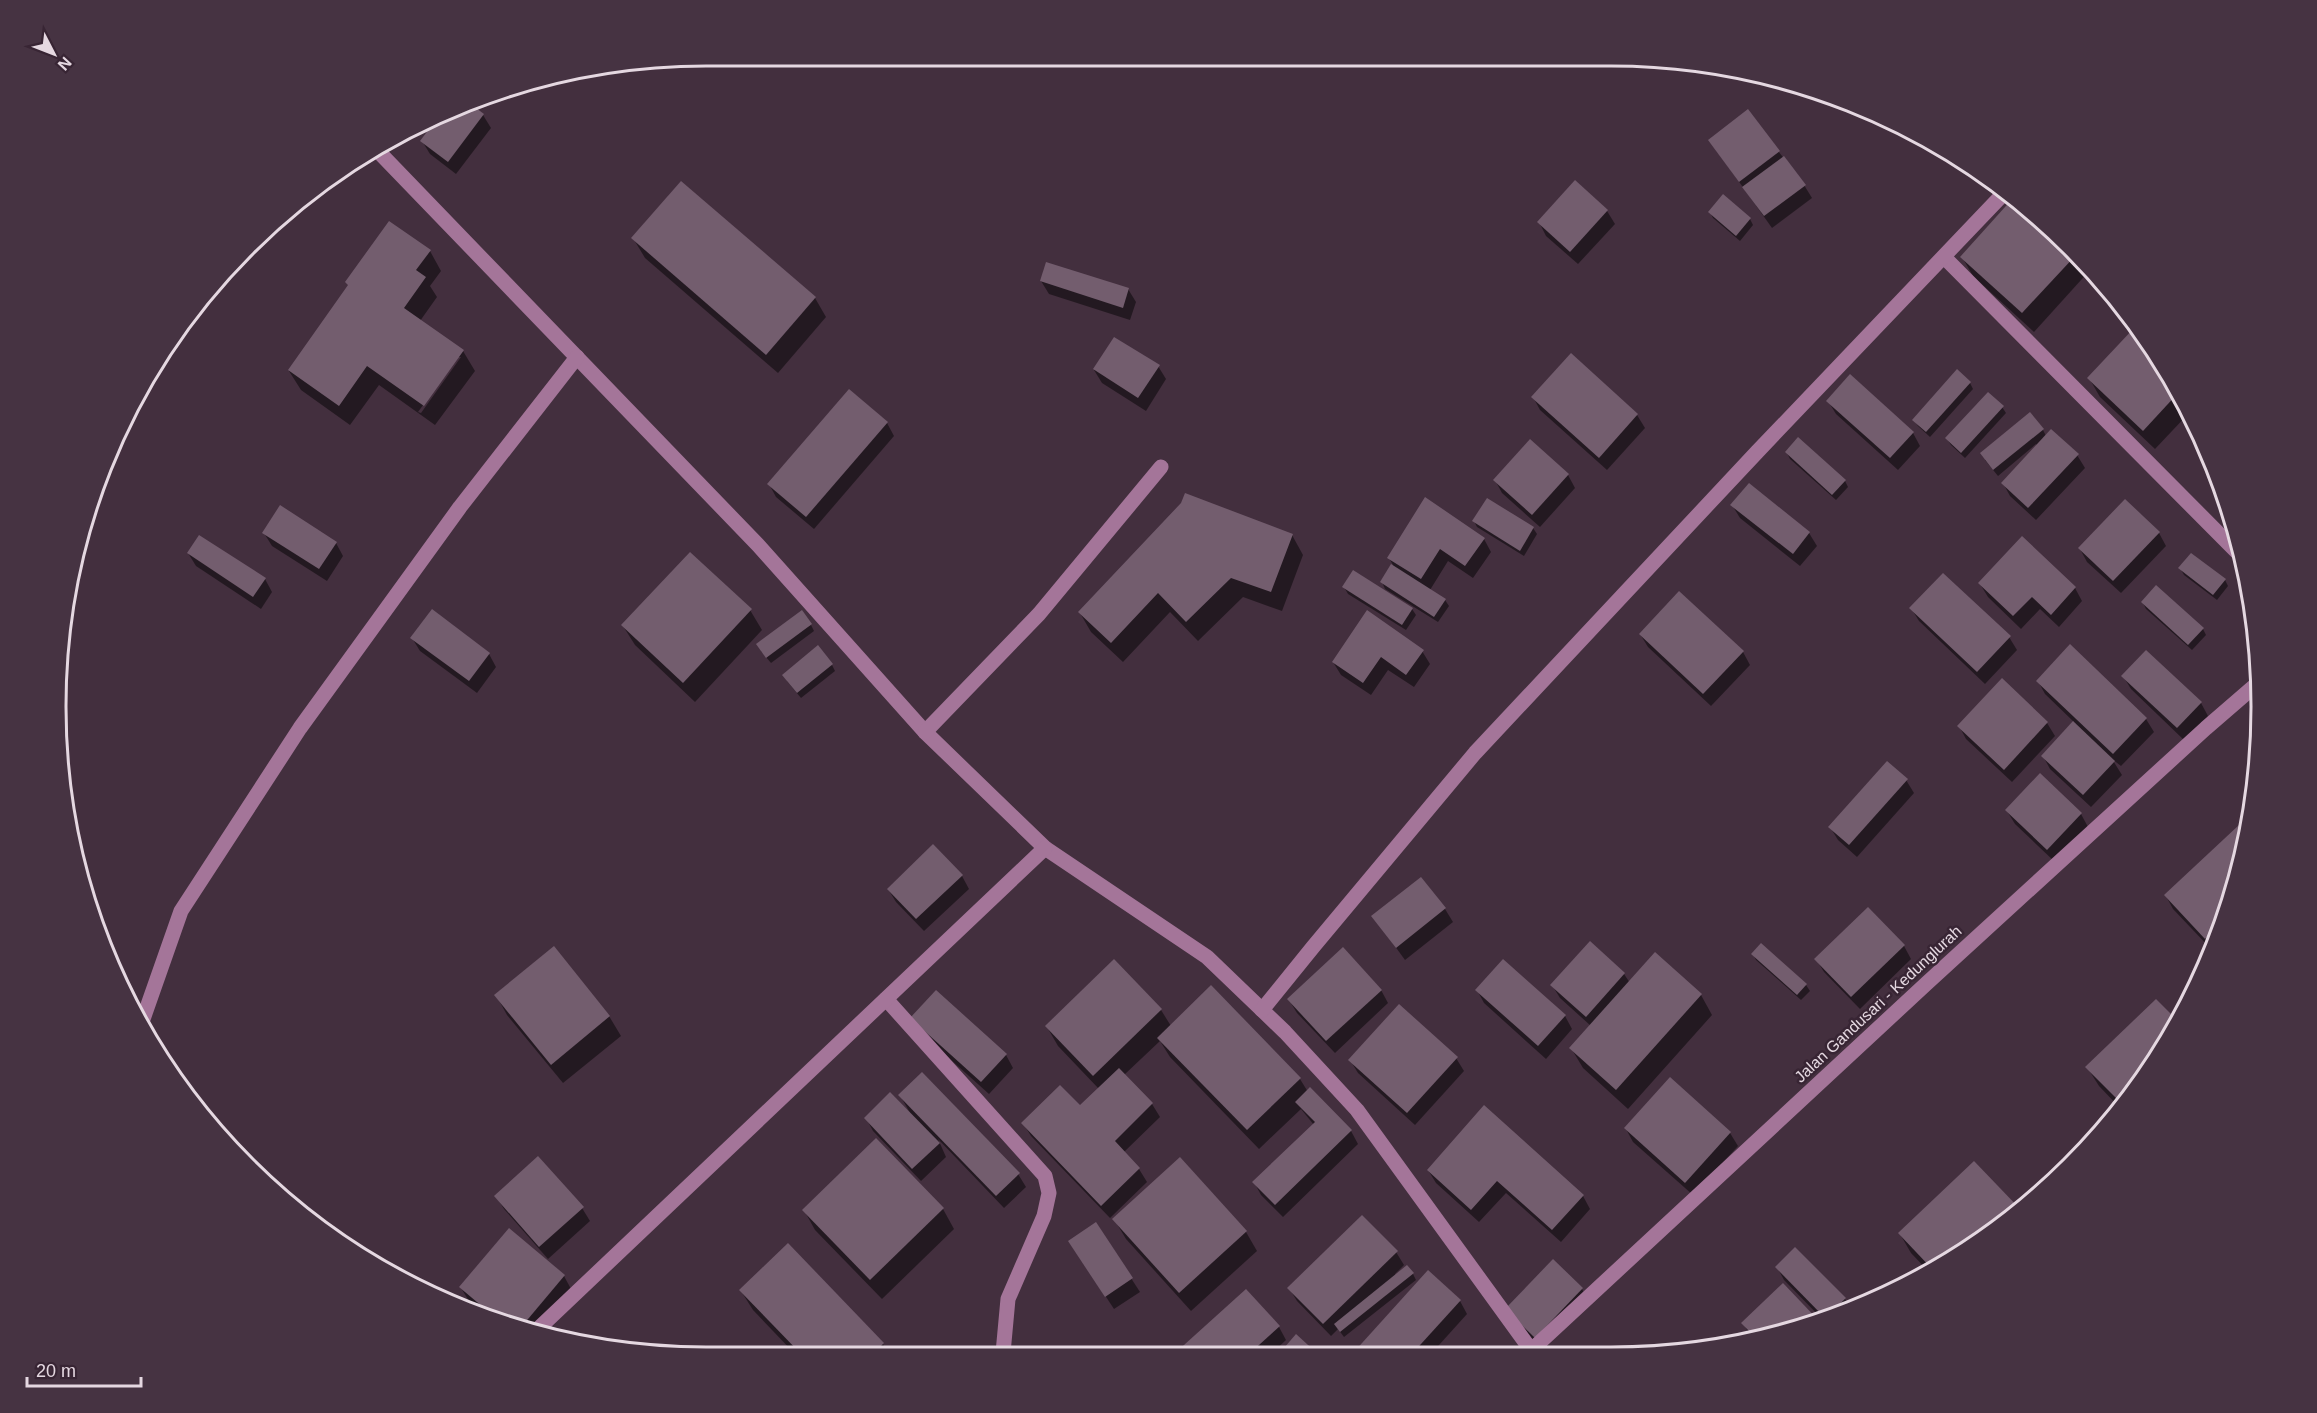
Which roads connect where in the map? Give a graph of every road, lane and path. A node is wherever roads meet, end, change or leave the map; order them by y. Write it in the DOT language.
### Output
graph roads {
  1 [pos="381,155"];
  2 [pos="2000,198"];
  3 [pos="1944,257"];
  4 [pos="577,357"];
  5 [pos="1161,466"];
  6 [pos="2230,544"];
  7 [pos="2251,689"];
  8 [pos="925,732"];
  9 [pos="1045,848"];
  10 [pos="886,999"];
  11 [pos="1262,1010"];
  12 [pos="145,1014"];
  13 [pos="542,1325"];
  14 [pos="1004,1347"];
  15 [pos="1524,1347"];
  16 [pos="1534,1347"];
  1 -- 4 [label="street"];
  2 -- 3 [label="street"];
  3 -- 6 [label="street"];
  3 -- 11 [label="street"];
  4 -- 8 [label="street"];
  4 -- 12 [label="street"];
  5 -- 8 [label="street"];
  7 -- 16 [label="street, Jalan Gandusari - Kedunglurah"];
  8 -- 9 [label="street"];
  9 -- 10 [label="street"];
  9 -- 11 [label="street"];
  10 -- 13 [label="street"];
  10 -- 14 [label="street"];
  11 -- 15 [label="street"];
}
